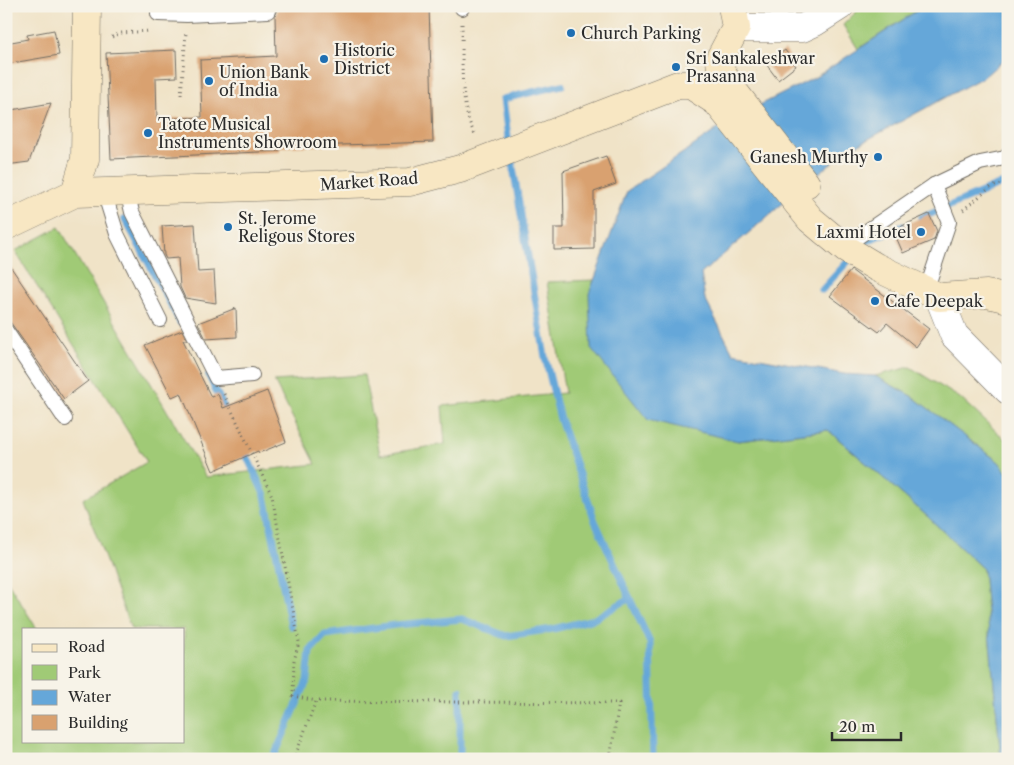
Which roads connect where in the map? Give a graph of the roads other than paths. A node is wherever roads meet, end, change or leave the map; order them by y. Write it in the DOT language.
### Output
graph roads {
  1 [pos="87,6"];
  2 [pos="158,6"];
  3 [pos="840,6"];
  4 [pos="268,11"];
  5 [pos="734,17"];
  6 [pos="720,58"];
  7 [pos="678,85"];
  8 [pos="724,96"];
  9 [pos="1008,155"];
  10 [pos="934,186"];
  11 [pos="115,192"];
  12 [pos="75,193"];
  13 [pos="817,213"];
  14 [pos="6,226"];
  15 [pos="855,239"];
  16 [pos="876,267"];
  17 [pos="932,294"];
  18 [pos="1008,299"];
  19 [pos="160,320"];
  20 [pos="6,331"];
  21 [pos="252,375"];
  22 [pos="1008,390"];
  23 [pos="65,419"];
  1 -- 12 [label="main road"];
  2 -- 4 [label="lane"];
  3 -- 5 [label="street"];
  5 -- 6 [label="main road"];
  6 -- 7 [label="main road, Market Road"];
  6 -- 8 [label="main road"];
  7 -- 8 [label="main road"];
  7 -- 11 [label="main road, Market Road"];
  8 -- 13 [label="main road"];
  9 -- 10 [label="lane"];
  10 -- 15 [label="lane"];
  10 -- 17 [label="lane"];
  11 -- 12 [label="main road, Market Road"];
  11 -- 19 [label="lane"];
  11 -- 21 [label="lane"];
  12 -- 14 [label="main road, Market Road"];
  13 -- 15 [label="main road"];
  13 -- 16 [label="main road"];
  15 -- 16 [label="main road"];
  16 -- 17 [label="main road"];
  17 -- 18 [label="main road"];
  17 -- 22 [label="street"];
  20 -- 23 [label="lane"];
}
